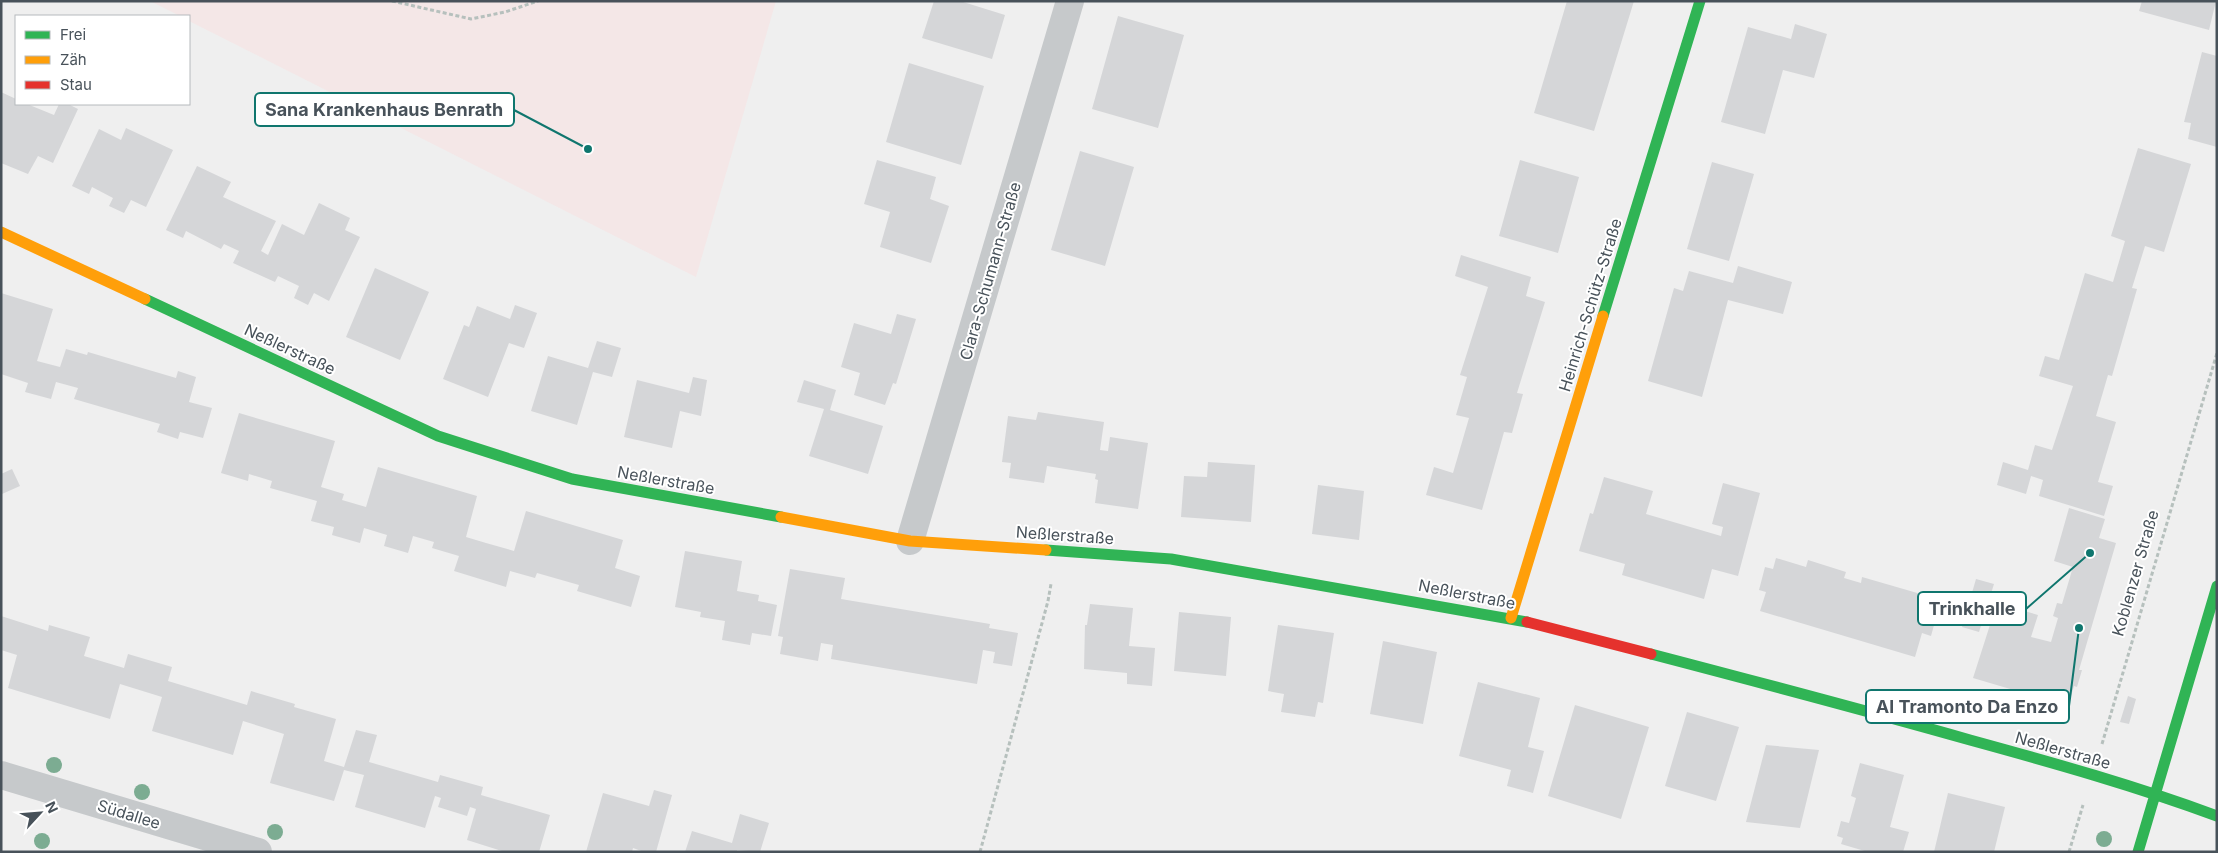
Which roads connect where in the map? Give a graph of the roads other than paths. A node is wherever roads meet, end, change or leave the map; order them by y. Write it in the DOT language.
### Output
graph roads {
  1 [pos="1070,1"];
  2 [pos="1700,1"];
  3 [pos="1,232"];
  4 [pos="910,541"];
  5 [pos="2217,586"];
  6 [pos="1511,618"];
  7 [pos="1,775"];
  8 [pos="2156,793"];
  9 [pos="2217,816"];
  10 [pos="258,852"];
  11 [pos="2138,852"];
  1 -- 4 [label="street, Clara-Schumann-Straße"];
  2 -- 6 [label="street, Heinrich-Schütz-Straße"];
  3 -- 4 [label="street, Neßlerstraße"];
  4 -- 6 [label="street, Neßlerstraße"];
  5 -- 8 [label="street"];
  6 -- 8 [label="street, Neßlerstraße"];
  7 -- 10 [label="street, Südallee"];
  8 -- 9 [label="street, Neßlerstraße"];
  8 -- 11 [label="street"];
}
